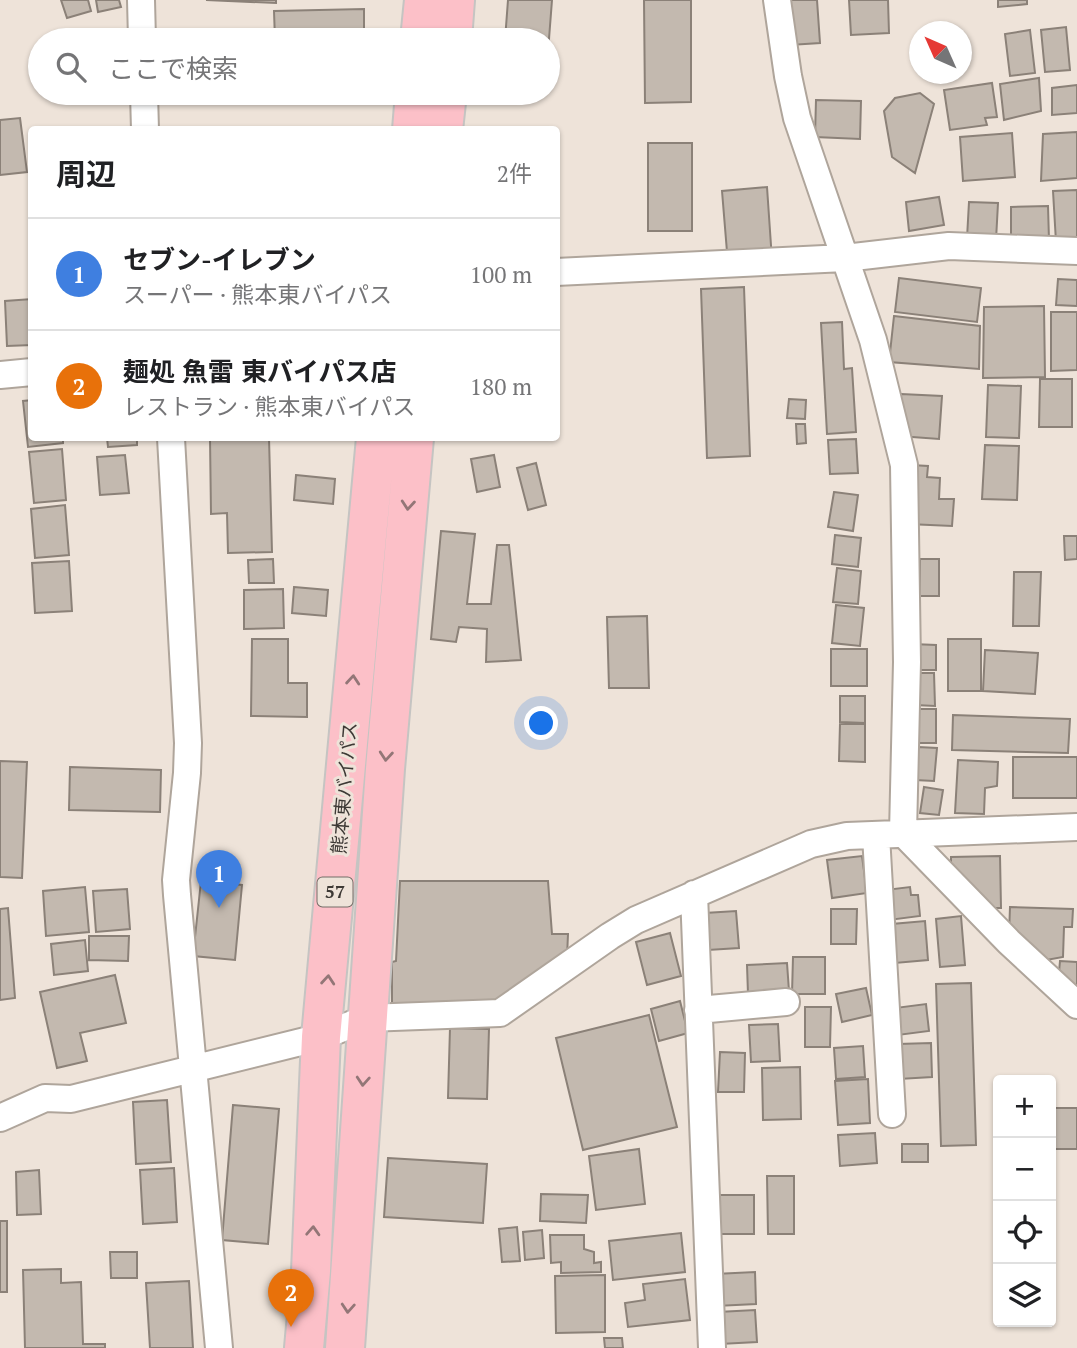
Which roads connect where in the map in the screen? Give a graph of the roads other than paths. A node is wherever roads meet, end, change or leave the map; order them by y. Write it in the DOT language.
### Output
graph roads {
  1 [pos="141,0"];
  2 [pos="424,0"];
  3 [pos="455,0"];
  4 [pos="778,0"];
  5 [pos="142,28"];
  6 [pos="421,28"];
  7 [pos="453,28"];
  8 [pos="144,105"];
  9 [pos="414,105"];
  10 [pos="446,105"];
  11 [pos="145,126"];
  12 [pos="412,126"];
  13 [pos="443,126"];
  14 [pos="1077,251"];
  15 [pos="845,258"];
  16 [pos="560,272"];
  17 [pos="28,372"];
  18 [pos="0,375"];
  19 [pos="171,441"];
  20 [pos="376,441"];
  21 [pos="414,441"];
  22 [pos="1077,827"];
  23 [pos="903,833"];
  24 [pos="876,835"];
  25 [pos="694,894"];
  26 [pos="786,1002"];
  27 [pos="1077,1005"];
  28 [pos="698,1010"];
  29 [pos="367,1018"];
  30 [pos="321,1037"];
  31 [pos="194,1070"];
  32 [pos="892,1114"];
  33 [pos="0,1118"];
  34 [pos="219,1348"];
  35 [pos="303,1348"];
  36 [pos="345,1348"];
  37 [pos="712,1348"];
  1 -- 5 [label="street"];
  2 -- 6 [label="highway"];
  3 -- 7 [label="highway"];
  4 -- 15 [label="street"];
  8 -- 11 [label="street"];
  9 -- 12 [label="highway"];
  10 -- 13 [label="highway"];
  14 -- 15 [label="street"];
  15 -- 16 [label="street"];
  15 -- 23 [label="street"];
  17 -- 18 [label="street"];
  19 -- 31 [label="street"];
  30 -- 20 [label="highway, 熊本東バイパス / 57, one-way"];
  21 -- 29 [label="highway, 熊本東バイパス / 57, one-way"];
  22 -- 23 [label="street"];
  23 -- 24 [label="street"];
  23 -- 27 [label="street"];
  24 -- 25 [label="street"];
  24 -- 32 [label="street"];
  25 -- 28 [label="street"];
  25 -- 29 [label="street"];
  26 -- 28 [label="street"];
  28 -- 37 [label="street"];
  29 -- 30 [label="street"];
  29 -- 36 [label="highway, 熊本東バイパス / 57, one-way"];
  30 -- 31 [label="street"];
  35 -- 30 [label="highway, 熊本東バイパス / 57, one-way"];
  31 -- 33 [label="street"];
  31 -- 34 [label="street"];
}
